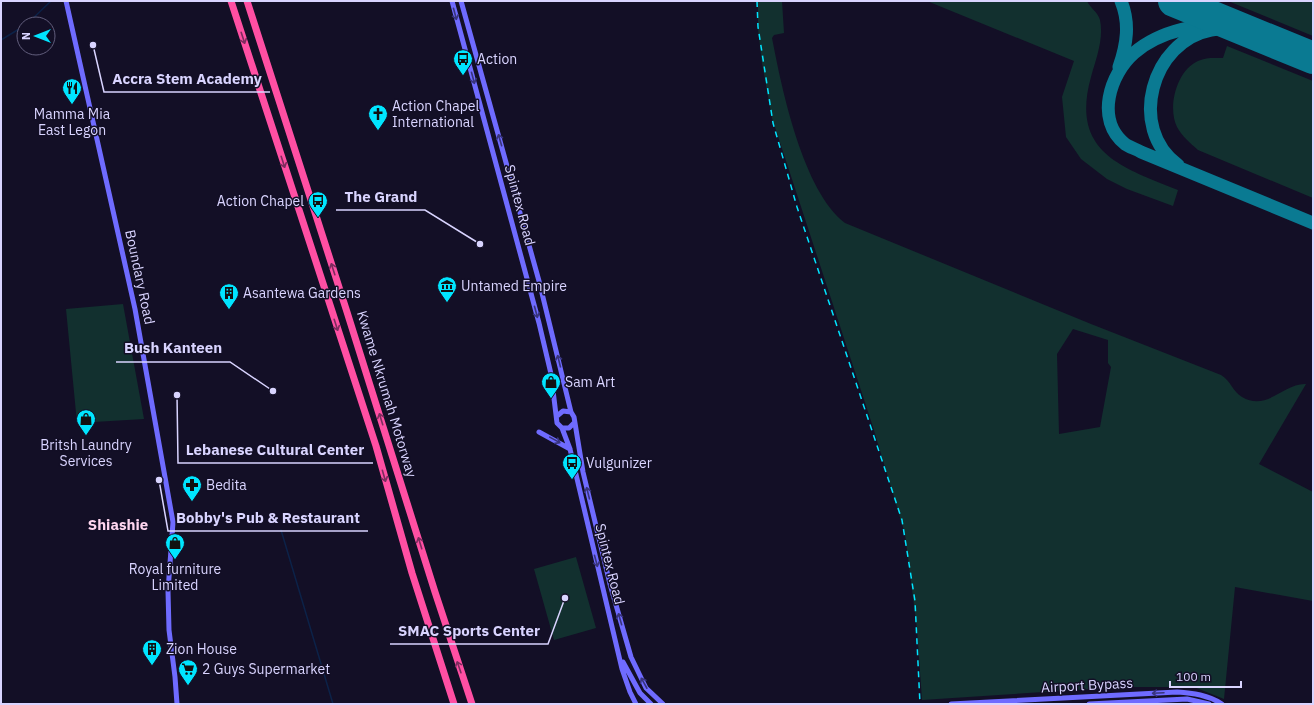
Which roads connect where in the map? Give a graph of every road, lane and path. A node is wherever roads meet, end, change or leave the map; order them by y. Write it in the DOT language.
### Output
graph roads {
  1 [pos="66,1"];
  2 [pos="231,1"];
  3 [pos="247,1"];
  4 [pos="452,1"];
  5 [pos="461,1"];
  6 [pos="571,412"];
  7 [pos="557,416"];
  8 [pos="574,423"];
  9 [pos="562,428"];
  10 [pos="540,432"];
  11 [pos="570,449"];
  12 [pos="620,658"];
  13 [pos="177,704"];
  14 [pos="454,704"];
  15 [pos="472,704"];
  16 [pos="636,704"];
  17 [pos="651,704"];
  18 [pos="663,704"];
  19 [pos="951,704"];
  20 [pos="1089,704"];
  21 [pos="1209,704"];
  22 [pos="1222,704"];
  1 -- 13 [label="main road, Boundary Road"];
  2 -- 14 [label="highway, Kwame Nkrumah Motorway, one-way"];
  15 -- 3 [label="highway, Kwame Nkrumah Motorway, one-way"];
  4 -- 7 [label="main road, Spintex Road, one-way"];
  6 -- 5 [label="main road, Spintex Road, one-way"];
  6 -- 7 [label="main road"];
  6 -- 8 [label="main road, Spintex Road"];
  7 -- 9 [label="main road, Spintex Road"];
  8 -- 9 [label="main road"];
  18 -- 8 [label="main road, Spintex Road, one-way"];
  9 -- 11 [label="main road, Spintex Road"];
  10 -- 11 [label="main road, one-way"];
  11 -- 12 [label="main road, Spintex Road, one-way"];
  12 -- 16 [label="main road, Spintex Road"];
  12 -- 17 [label="main road"];
  22 -- 19 [label="main road, Airport Bypass, one-way"];
  20 -- 21 [label="main road, Airport Bypass"];
}
